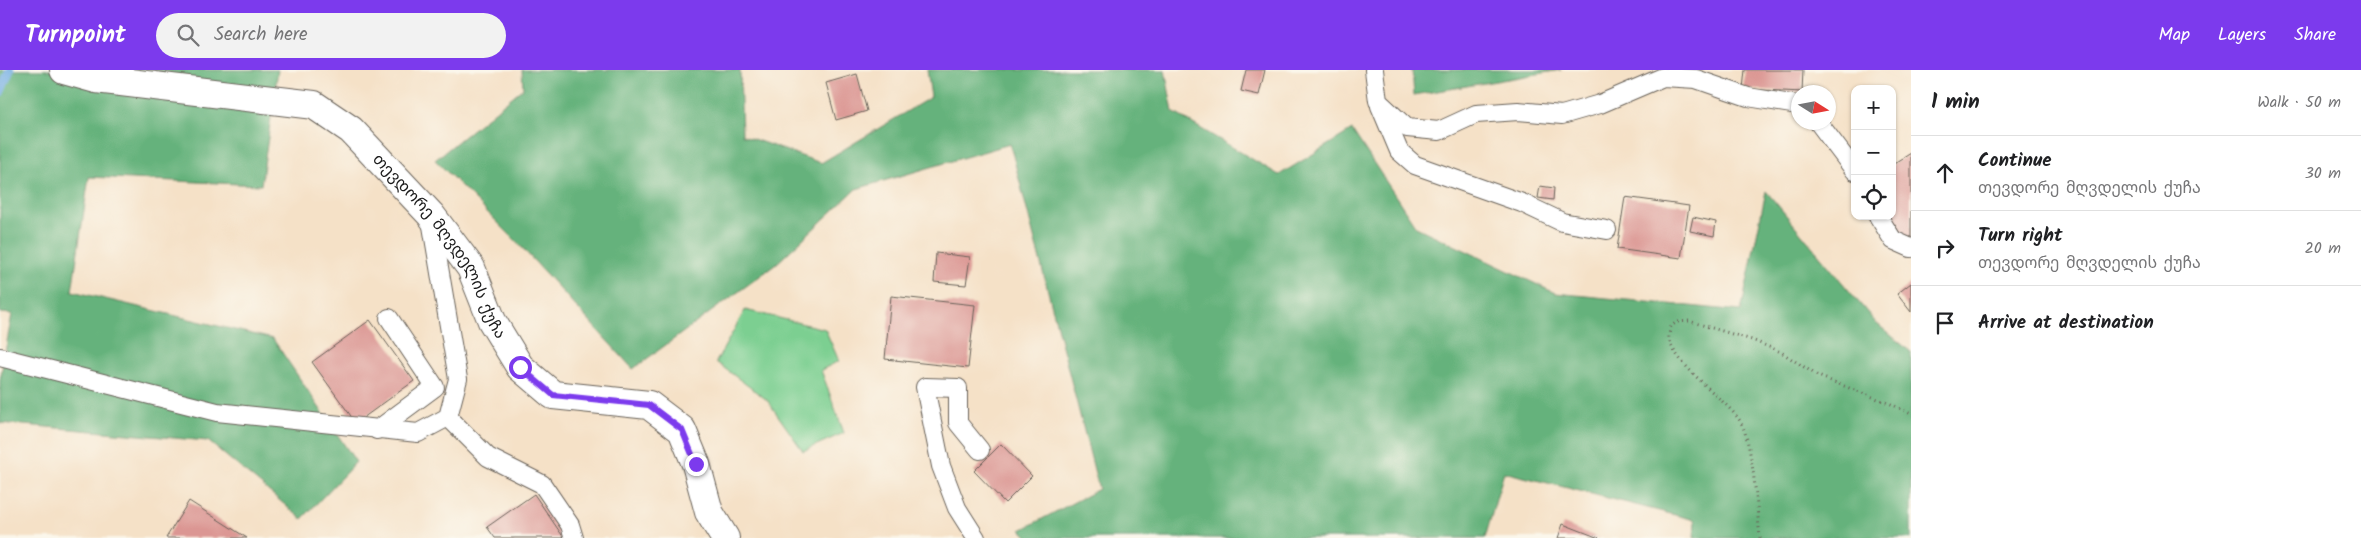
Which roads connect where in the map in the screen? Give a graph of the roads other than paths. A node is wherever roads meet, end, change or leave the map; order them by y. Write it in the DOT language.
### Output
graph roads {
  1 [pos="64,70"];
  2 [pos="1374,70"];
  3 [pos="1378,101"];
  4 [pos="1791,104"];
  5 [pos="1824,130"];
  6 [pos="1851,166"];
  7 [pos="431,215"];
  8 [pos="1880,220"];
  9 [pos="1607,230"];
  10 [pos="1911,248"];
  11 [pos="389,318"];
  12 [pos="0,356"];
  13 [pos="448,418"];
  14 [pos="377,430"];
  15 [pos="980,450"];
  16 [pos="574,538"];
  17 [pos="725,538"];
  18 [pos="976,538"];
  1 -- 7 [label="street, თევდორე მღვდელის ქუჩა"];
  2 -- 3 [label="lane"];
  3 -- 4 [label="lane"];
  3 -- 9 [label="lane"];
  5 -- 6 [label="lane"];
  7 -- 13 [label="lane"];
  7 -- 17 [label="street, თევდორე მღვდელის ქუჩა"];
  8 -- 10 [label="lane"];
  11 -- 14 [label="lane"];
  12 -- 14 [label="lane"];
  13 -- 14 [label="lane"];
  13 -- 16 [label="lane"];
  15 -- 18 [label="lane"];
}
